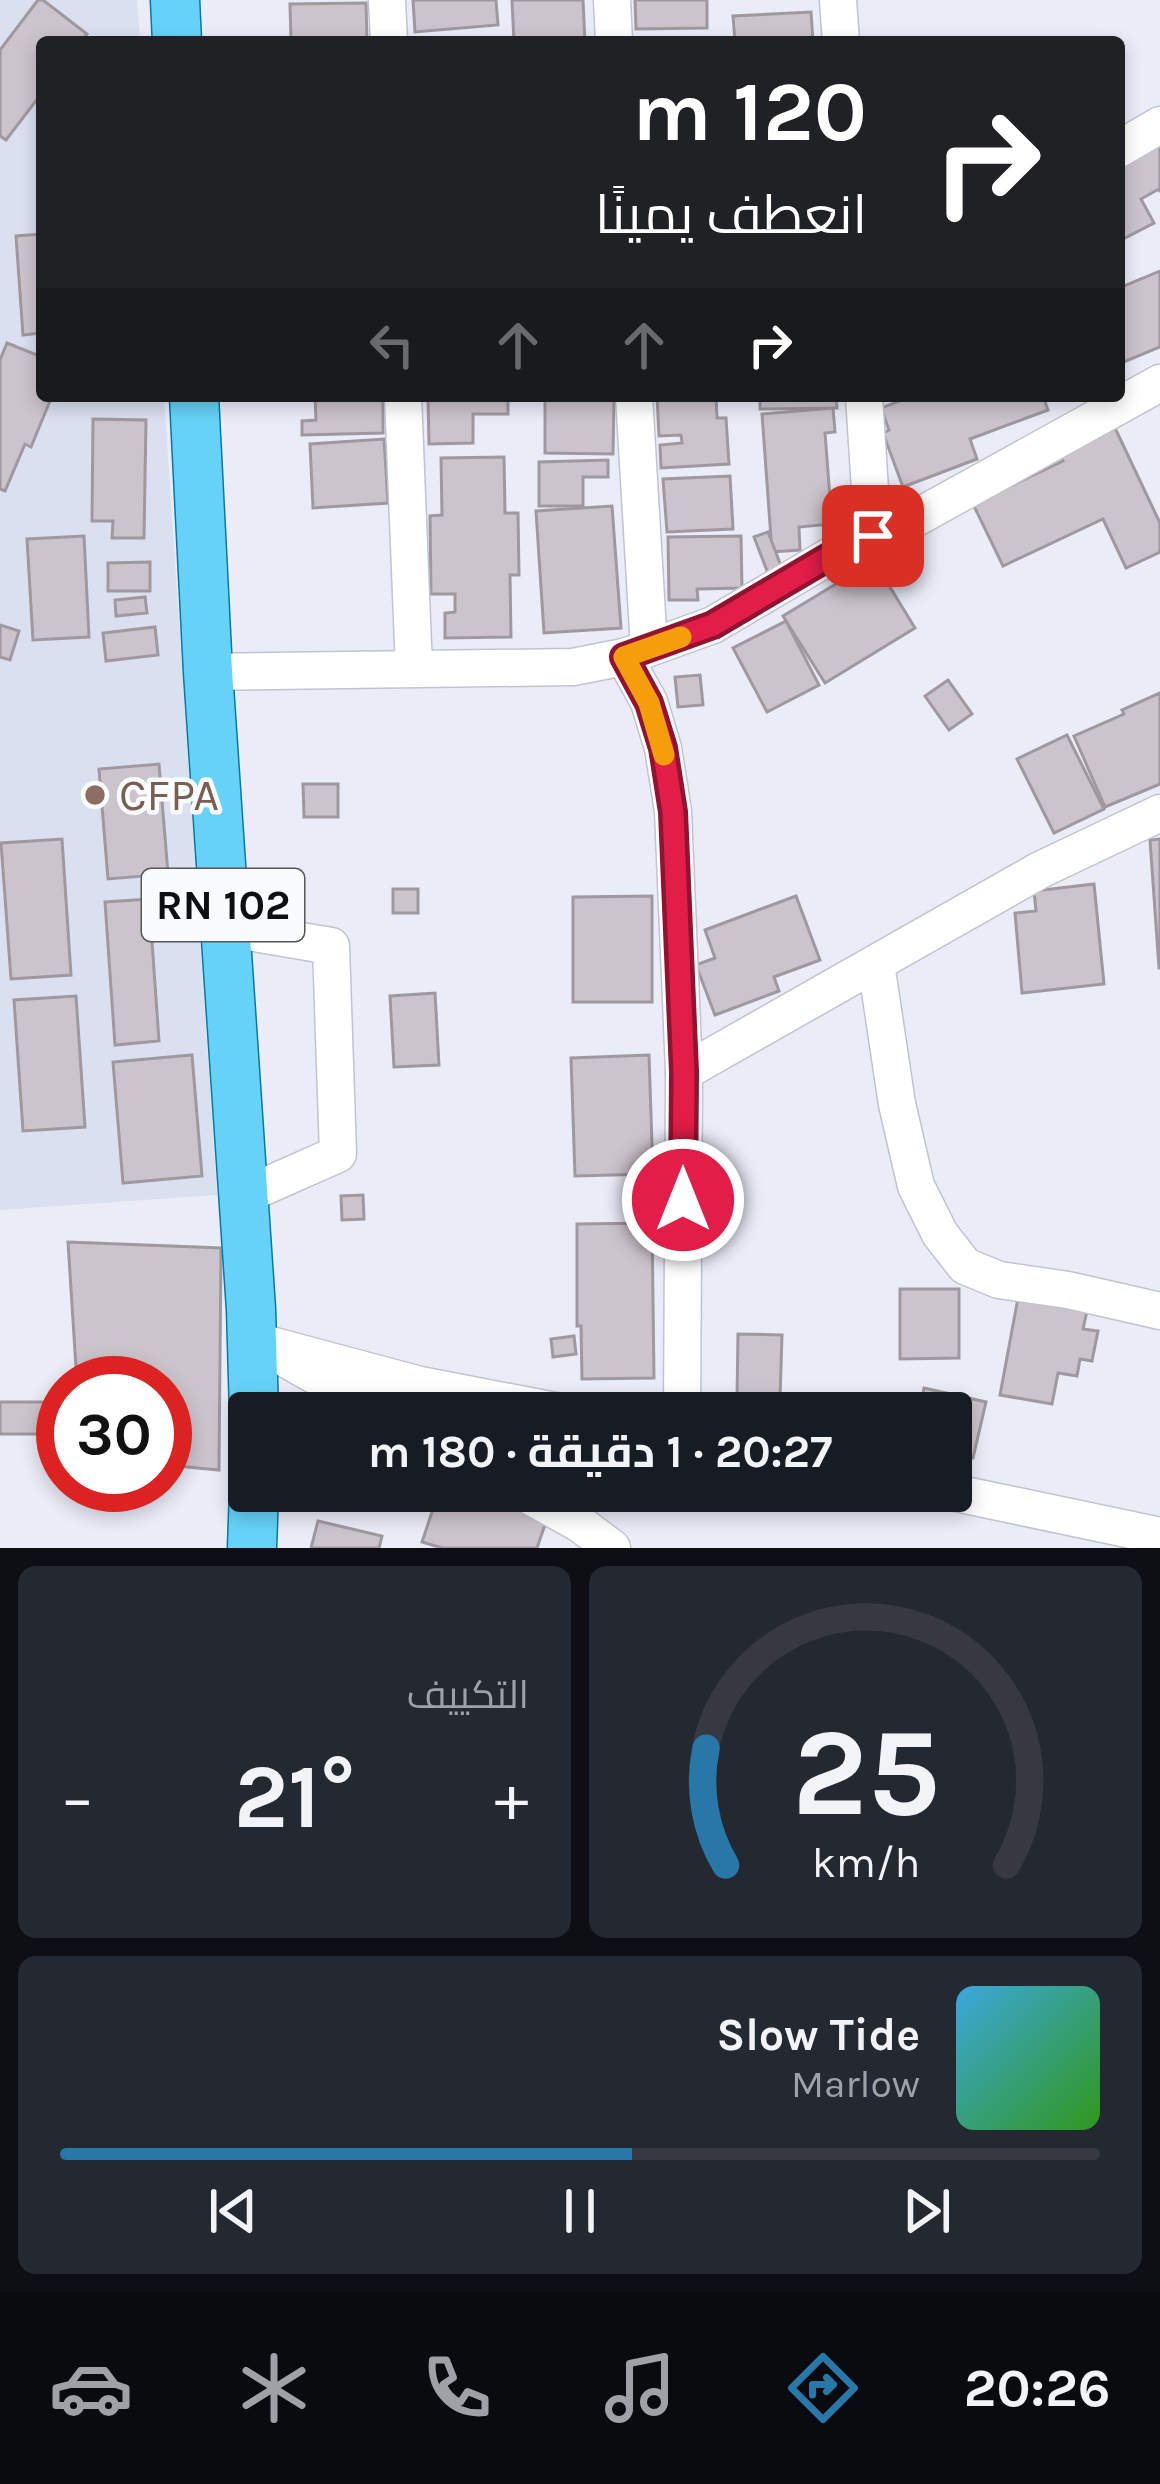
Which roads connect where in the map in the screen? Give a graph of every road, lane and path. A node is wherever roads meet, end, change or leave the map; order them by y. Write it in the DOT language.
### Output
graph roads {
  1 [pos="175,0"];
  2 [pos="387,0"];
  3 [pos="612,0"];
  4 [pos="838,0"];
  5 [pos="177,36"];
  6 [pos="389,36"];
  7 [pos="614,36"];
  8 [pos="841,36"];
  9 [pos="1160,125"];
  10 [pos="1125,145"];
  11 [pos="1160,383"];
  12 [pos="194,402"];
  13 [pos="403,402"];
  14 [pos="634,402"];
  15 [pos="864,402"];
  16 [pos="873,536"];
  17 [pos="636,653"];
  18 [pos="414,669"];
  19 [pos="208,672"];
  20 [pos="1160,813"];
  21 [pos="225,928"];
  22 [pos="875,964"];
  23 [pos="684,1072"];
  24 [pos="243,1196"];
  25 [pos="1160,1311"];
  26 [pos="252,1340"];
  27 [pos="253,1392"];
  28 [pos="345,1392"];
  29 [pos="456,1392"];
  30 [pos="682,1392"];
  31 [pos="972,1496"];
  32 [pos="253,1512"];
  33 [pos="546,1512"];
  34 [pos="574,1536"];
  35 [pos="1160,1536"];
  36 [pos="252,1548"];
  37 [pos="612,1548"];
  1 -- 5 [label="main road"];
  2 -- 6 [label="street"];
  3 -- 7 [label="street"];
  4 -- 8 [label="street"];
  9 -- 10 [label="street"];
  11 -- 16 [label="street"];
  12 -- 19 [label="main road, RN 102"];
  13 -- 18 [label="street"];
  14 -- 17 [label="street"];
  15 -- 16 [label="street"];
  16 -- 17 [label="street"];
  17 -- 18 [label="street"];
  17 -- 23 [label="street"];
  18 -- 19 [label="street"];
  19 -- 21 [label="main road, RN 102"];
  20 -- 22 [label="street"];
  21 -- 24 [label="main road, RN 102"];
  21 -- 24 [label="street"];
  22 -- 23 [label="street"];
  22 -- 25 [label="street"];
  23 -- 30 [label="street"];
  24 -- 26 [label="main road, RN 102"];
  26 -- 27 [label="main road, RN 102"];
  26 -- 28 [label="street"];
  26 -- 29 [label="street"];
  31 -- 35 [label="street"];
  32 -- 36 [label="main road"];
  33 -- 34 [label="street"];
  34 -- 37 [label="street"];
}
